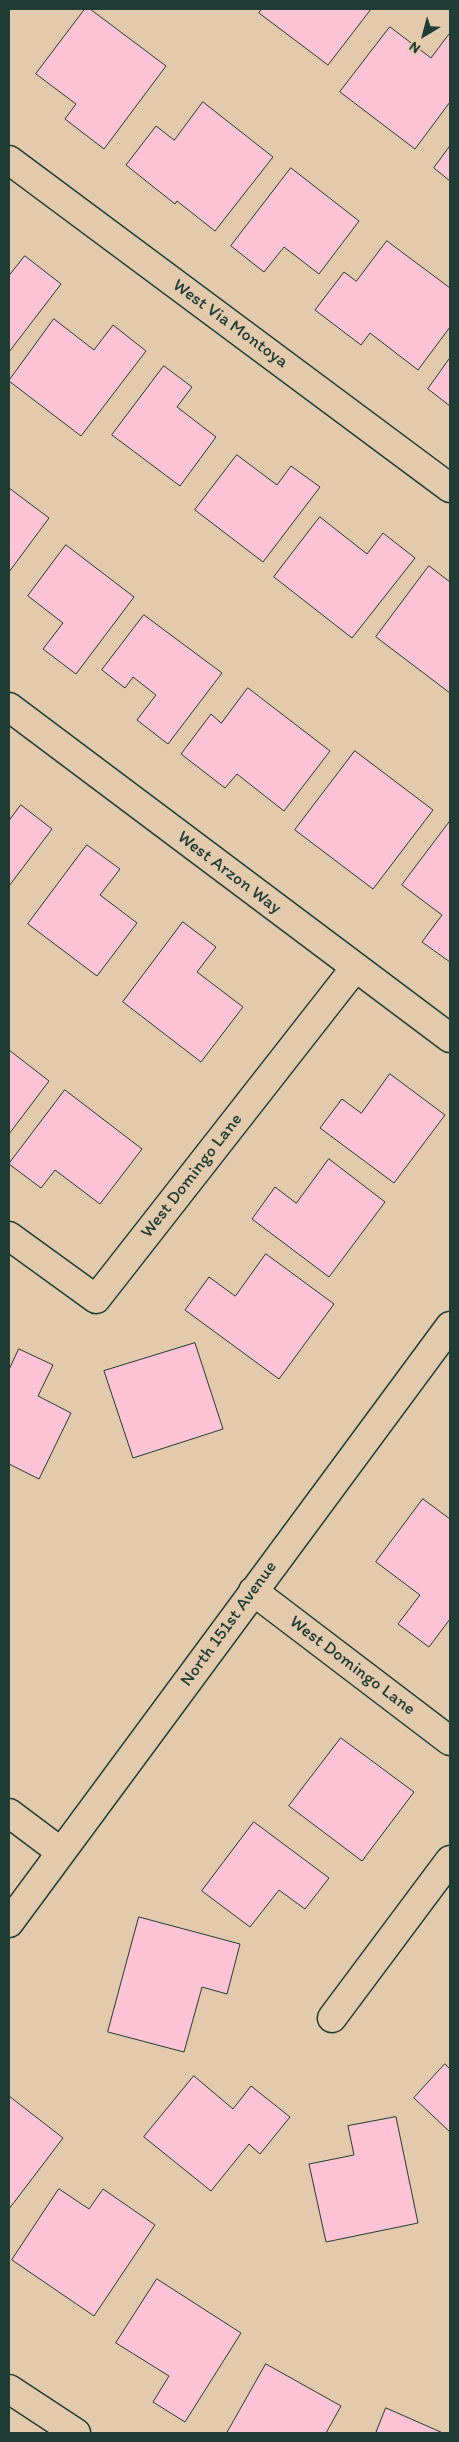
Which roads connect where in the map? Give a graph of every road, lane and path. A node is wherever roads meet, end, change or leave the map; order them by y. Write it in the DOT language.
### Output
graph roads {
  1 [pos="9,160"];
  2 [pos="450,488"];
  3 [pos="9,707"];
  4 [pos="355,968"];
  5 [pos="450,1038"];
  6 [pos="9,1236"];
  7 [pos="450,1326"];
  8 [pos="253,1591"];
  9 [pos="450,1741"];
  10 [pos="9,1813"];
  11 [pos="61,1852"];
  12 [pos="450,1860"];
  13 [pos="9,1922"];
  14 [pos="332,2018"];
  15 [pos="9,2389"];
  16 [pos="76,2433"];
  1 -- 2 [label="street, West Via Montoya"];
  3 -- 4 [label="street, West Arzon Way"];
  4 -- 5 [label="street, West Arzon Way"];
  4 -- 6 [label="street, West Domingo Lane"];
  7 -- 8 [label="street, North 151st Avenue"];
  8 -- 9 [label="street, West Domingo Lane"];
  8 -- 11 [label="street, North 151st Avenue"];
  10 -- 11 [label="street"];
  11 -- 13 [label="street, North 151st Avenue"];
  12 -- 14 [label="street"];
  15 -- 16 [label="street"];
}
